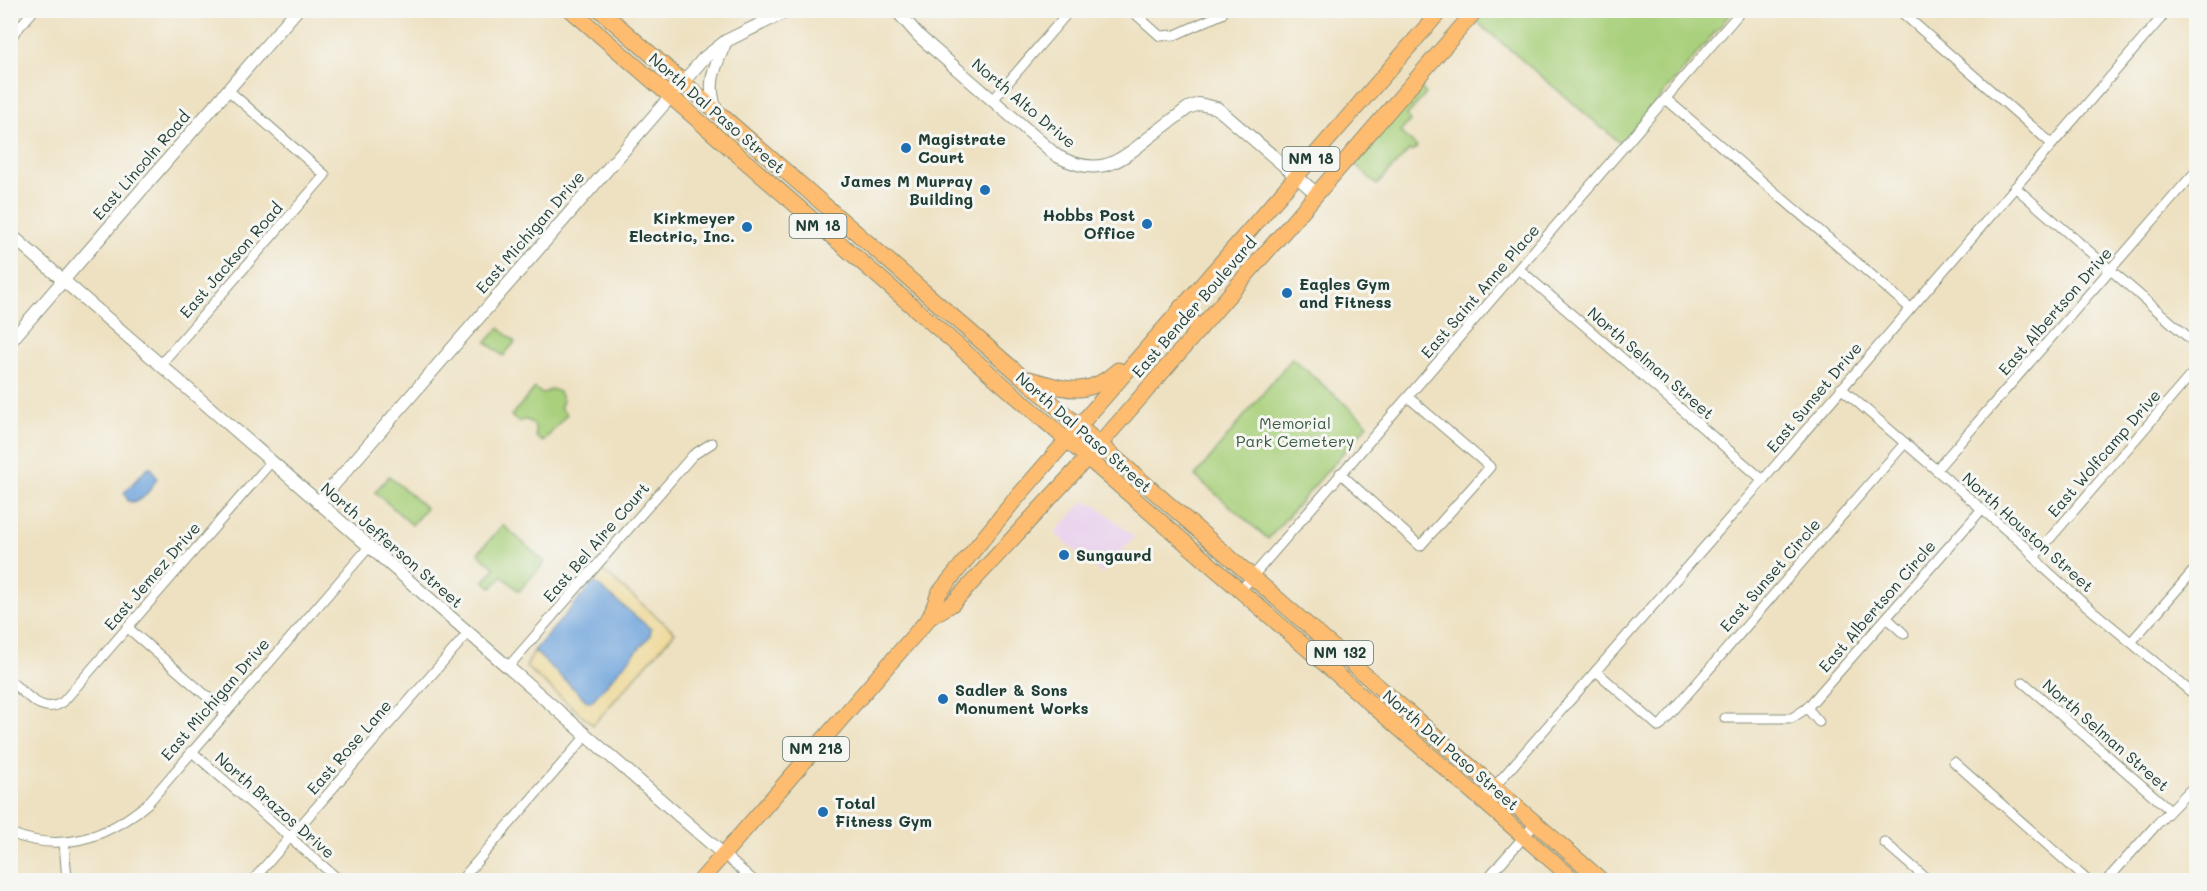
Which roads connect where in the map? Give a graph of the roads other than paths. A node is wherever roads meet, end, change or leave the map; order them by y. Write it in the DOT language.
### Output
graph roads {
  1 [pos="34,10"];
  2 [pos="297,10"];
  3 [pos="570,10"];
  4 [pos="600,10"];
  5 [pos="789,10"];
  6 [pos="896,10"];
  7 [pos="1070,10"];
  8 [pos="1131,10"];
  9 [pos="1225,10"];
  10 [pos="1441,10"];
  11 [pos="1476,10"];
  12 [pos="1742,10"];
  13 [pos="1899,10"];
  14 [pos="2168,10"];
  15 [pos="10,38"];
  16 [pos="726,41"];
  17 [pos="682,82"];
  18 [pos="228,90"];
  19 [pos="670,96"];
  20 [pos="1666,99"];
  21 [pos="993,100"];
  22 [pos="716,111"];
  23 [pos="2052,144"];
  24 [pos="2196,171"];
  25 [pos="1296,176"];
  26 [pos="2014,187"];
  27 [pos="1317,194"];
  28 [pos="10,234"];
  29 [pos="1519,269"];
  30 [pos="2111,270"];
  31 [pos="63,281"];
  32 [pos="1181,307"];
  33 [pos="1910,308"];
  34 [pos="1198,330"];
  35 [pos="10,342"];
  36 [pos="2196,344"];
  37 [pos="1134,362"];
  38 [pos="160,365"];
  39 [pos="2196,369"];
  40 [pos="1023,378"];
  41 [pos="1841,388"];
  42 [pos="1408,397"];
  43 [pos="1079,426"];
  44 [pos="1066,441"];
  45 [pos="712,443"];
  46 [pos="1905,443"];
  47 [pos="1100,444"];
  48 [pos="1086,458"];
  49 [pos="271,462"];
  50 [pos="1936,470"];
  51 [pos="1340,473"];
  52 [pos="1763,480"];
  53 [pos="318,503"];
  54 [pos="1982,510"];
  55 [pos="369,547"];
  56 [pos="2034,556"];
  57 [pos="2196,568"];
  58 [pos="1252,577"];
  59 [pos="1240,591"];
  60 [pos="930,618"];
  61 [pos="1887,618"];
  62 [pos="128,628"];
  63 [pos="468,633"];
  64 [pos="1904,634"];
  65 [pos="2132,641"];
  66 [pos="508,667"];
  67 [pos="1596,671"];
  68 [pos="10,681"];
  69 [pos="2023,682"];
  70 [pos="2196,696"];
  71 [pos="1807,708"];
  72 [pos="225,712"];
  73 [pos="1725,718"];
  74 [pos="1819,722"];
  75 [pos="586,736"];
  76 [pos="191,751"];
  77 [pos="1954,762"];
  78 [pos="2196,784"];
  79 [pos="1494,787"];
  80 [pos="1482,801"];
  81 [pos="2170,810"];
  82 [pos="1536,823"];
  83 [pos="10,833"];
  84 [pos="1524,837"];
  85 [pos="290,838"];
  86 [pos="1884,842"];
  87 [pos="64,843"];
  88 [pos="723,854"];
  89 [pos="68,880"];
  90 [pos="253,880"];
  91 [pos="339,880"];
  92 [pos="460,880"];
  93 [pos="701,880"];
  94 [pos="753,880"];
  95 [pos="1486,880"];
  96 [pos="1574,880"];
  97 [pos="1601,880"];
  98 [pos="1928,880"];
  99 [pos="2087,880"];
  100 [pos="2107,880"];
  1 -- 15 [label="street"];
  2 -- 18 [label="street, East Lincoln Road"];
  3 -- 19 [label="main road, North Dal Paso Street / NM 18"];
  4 -- 17 [label="main road, North Dal Paso Street / NM 18"];
  5 -- 16 [label="street, East Michigan Drive"];
  6 -- 21 [label="street, North Alto Drive"];
  7 -- 21 [label="street"];
  8 -- 9 [label="street"];
  10 -- 25 [label="main road, East Bender Boulevard / NM 18"];
  11 -- 27 [label="main road, East Bender Boulevard / NM 18"];
  12 -- 20 [label="street, East Saint Anne Place"];
  13 -- 23 [label="street"];
  14 -- 23 [label="street, East Sunset Drive"];
  16 -- 17 [label="street, East Michigan Drive"];
  16 -- 22 [label="street"];
  17 -- 19 [label="street, East Michigan Drive"];
  17 -- 22 [label="main road, North Dal Paso Street / NM 18"];
  18 -- 31 [label="street, East Lincoln Road"];
  18 -- 38 [label="street, East Jackson Road"];
  19 -- 44 [label="main road, North Dal Paso Street / NM 18"];
  19 -- 53 [label="street, East Michigan Drive"];
  20 -- 29 [label="street, East Saint Anne Place"];
  20 -- 33 [label="street"];
  21 -- 25 [label="street, North Alto Drive"];
  22 -- 40 [label="main road, North Dal Paso Street / NM 18"];
  23 -- 26 [label="street, East Sunset Drive"];
  24 -- 30 [label="street, East Albertson Drive"];
  25 -- 27 [label="street, North Alto Drive"];
  25 -- 32 [label="main road, East Bender Boulevard / NM 18"];
  26 -- 30 [label="street"];
  26 -- 33 [label="street, East Sunset Drive"];
  27 -- 34 [label="main road, East Bender Boulevard / NM 18"];
  28 -- 31 [label="street, North Jefferson Street"];
  29 -- 42 [label="street, East Saint Anne Place"];
  29 -- 52 [label="street, North Selman Street"];
  30 -- 36 [label="street"];
  30 -- 50 [label="street, East Albertson Drive"];
  31 -- 35 [label="street, East Lincoln Road"];
  31 -- 38 [label="street, North Jefferson Street"];
  32 -- 34 [label="main road"];
  32 -- 37 [label="main road, East Bender Boulevard / NM 18"];
  33 -- 41 [label="street, East Sunset Drive"];
  34 -- 47 [label="main road, East Bender Boulevard / NM 18"];
  37 -- 40 [label="main road"];
  37 -- 43 [label="main road, East Bender Boulevard / NM 18"];
  38 -- 49 [label="street, North Jefferson Street"];
  39 -- 56 [label="street, East Wolfcamp Drive"];
  40 -- 43 [label="main road, North Dal Paso Street / NM 18"];
  41 -- 46 [label="street, North Houston Street"];
  41 -- 52 [label="street, East Sunset Drive"];
  42 -- 51 [label="street, East Saint Anne Place"];
  42 -- 51 [label="street"];
  43 -- 44 [label="main road, East Bender Boulevard / NM 218"];
  43 -- 47 [label="main road, North Dal Paso Street / NM 132"];
  44 -- 48 [label="main road, North Dal Paso Street / NM 132"];
  44 -- 60 [label="main road, East Bender Boulevard / NM 218"];
  45 -- 66 [label="street, East Bel Aire Court"];
  46 -- 50 [label="street, North Houston Street"];
  46 -- 67 [label="street, East Sunset Circle"];
  47 -- 48 [label="main road, East Bender Boulevard / NM 18"];
  47 -- 58 [label="main road, North Dal Paso Street / NM 132"];
  48 -- 59 [label="main road, North Dal Paso Street / NM 132"];
  48 -- 60 [label="main road, East Bender Boulevard"];
  49 -- 53 [label="street, North Jefferson Street"];
  49 -- 62 [label="street, East Jemez Drive"];
  50 -- 54 [label="street, North Houston Street"];
  51 -- 58 [label="street, East Saint Anne Place"];
  52 -- 67 [label="street, East Sunset Drive"];
  53 -- 55 [label="street, North Jefferson Street"];
  54 -- 56 [label="street, North Houston Street"];
  54 -- 61 [label="street, East Albertson Circle"];
  55 -- 63 [label="street, North Jefferson Street"];
  55 -- 72 [label="street, East Michigan Drive"];
  56 -- 65 [label="street, North Houston Street"];
  57 -- 65 [label="street"];
  58 -- 59 [label="street, East Saint Anne Place"];
  58 -- 79 [label="main road, North Dal Paso Street / NM 132"];
  59 -- 80 [label="main road, North Dal Paso Street / NM 132"];
  60 -- 88 [label="main road, East Bender Boulevard / NM 218"];
  61 -- 64 [label="street"];
  61 -- 71 [label="street, East Albertson Circle"];
  62 -- 68 [label="street, East Jemez Drive"];
  62 -- 72 [label="street"];
  63 -- 66 [label="street, North Jefferson Street"];
  63 -- 85 [label="street, East Rose Lane"];
  65 -- 70 [label="street, North Houston Street"];
  66 -- 75 [label="street, North Jefferson Street"];
  67 -- 79 [label="street, East Sunset Drive"];
  69 -- 81 [label="street, North Selman Street"];
  71 -- 73 [label="street"];
  71 -- 74 [label="street"];
  72 -- 76 [label="street, East Michigan Drive"];
  75 -- 88 [label="street, North Jefferson Street"];
  75 -- 92 [label="street"];
  76 -- 85 [label="street, North Brazos Drive"];
  76 -- 87 [label="street, East Michigan Drive"];
  77 -- 99 [label="street"];
  78 -- 81 [label="street"];
  79 -- 80 [label="street, East Sunset Drive"];
  79 -- 82 [label="main road, North Dal Paso Street / NM 132"];
  80 -- 84 [label="main road, North Dal Paso Street / NM 132"];
  81 -- 100 [label="street"];
  82 -- 84 [label="street"];
  82 -- 97 [label="main road, North Dal Paso Street / NM 132"];
  83 -- 87 [label="street"];
  84 -- 95 [label="street"];
  84 -- 96 [label="main road, North Dal Paso Street / NM 132"];
  85 -- 90 [label="street, East Rose Lane"];
  85 -- 91 [label="street, North Brazos Drive"];
  86 -- 98 [label="street"];
  87 -- 89 [label="street"];
  88 -- 93 [label="main road, East Bender Boulevard / NM 218"];
  88 -- 94 [label="street, North Jefferson Street"];
}
